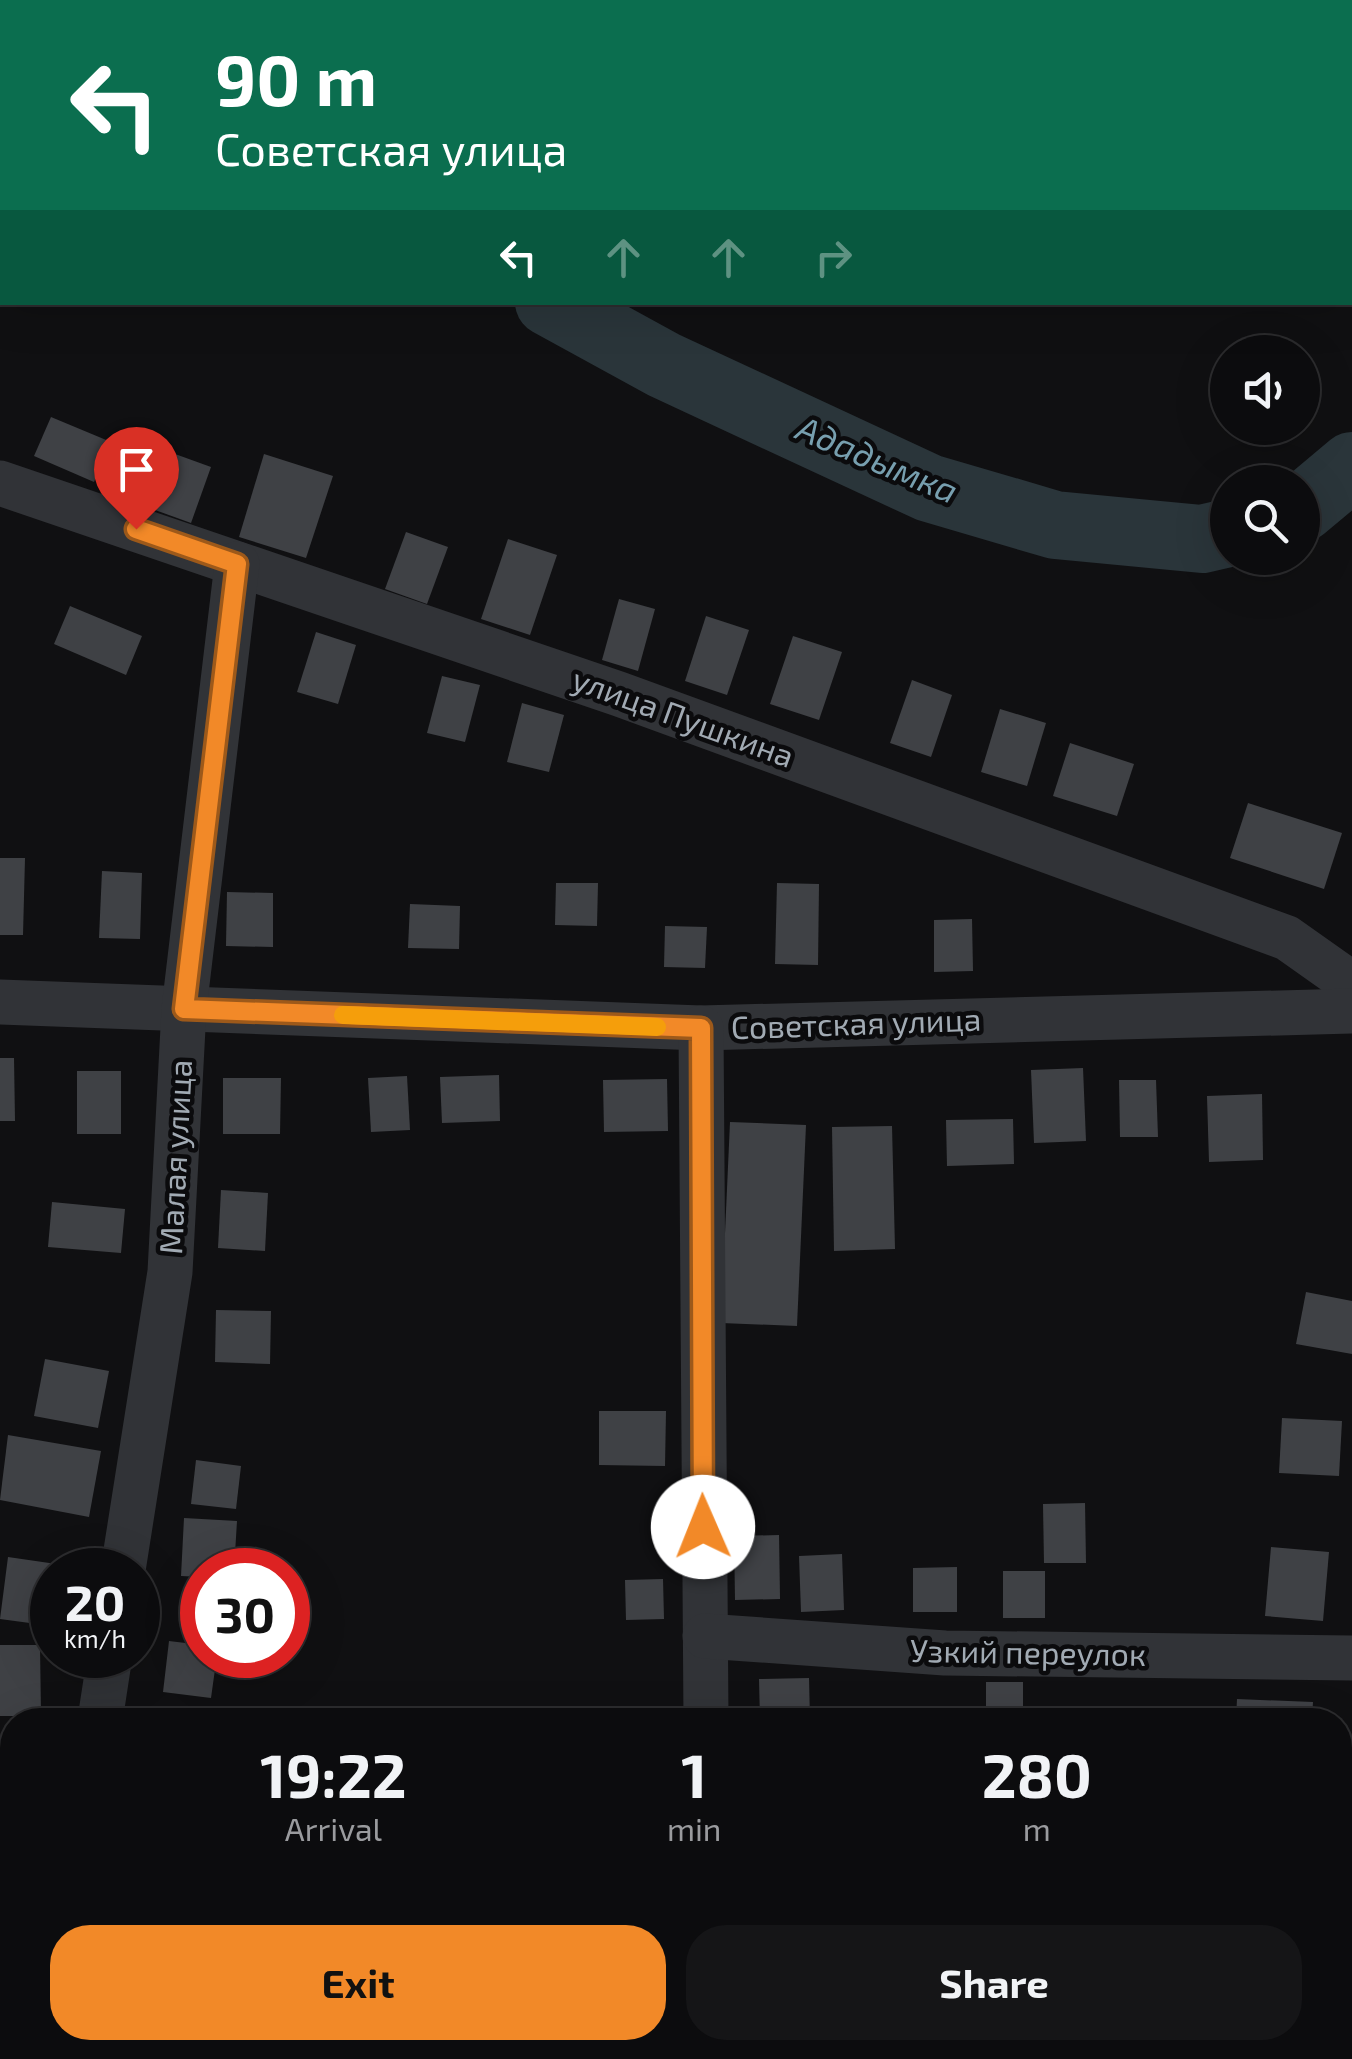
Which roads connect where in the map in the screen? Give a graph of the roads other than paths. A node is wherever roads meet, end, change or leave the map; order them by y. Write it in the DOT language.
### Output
graph roads {
  1 [pos="0,483"];
  2 [pos="237,564"];
  3 [pos="1352,984"];
  4 [pos="0,1002"];
  5 [pos="184,1009"];
  6 [pos="1352,1011"];
  7 [pos="701,1028"];
  8 [pos="126,1548"];
  9 [pos="704,1636"];
  10 [pos="1352,1658"];
  11 [pos="106,1678"];
  12 [pos="102,1708"];
  13 [pos="706,1708"];
  1 -- 2 [label="street, улица Пушкина"];
  2 -- 3 [label="street, улица Пушкина"];
  2 -- 5 [label="street, Малая улица"];
  4 -- 5 [label="street, Советская улица"];
  5 -- 7 [label="street, Советская улица"];
  5 -- 8 [label="street, Малая улица"];
  6 -- 7 [label="street, Советская улица"];
  7 -- 9 [label="street"];
  9 -- 10 [label="street, Узкий переулок"];
  9 -- 13 [label="street"];
  11 -- 12 [label="street"];
}
